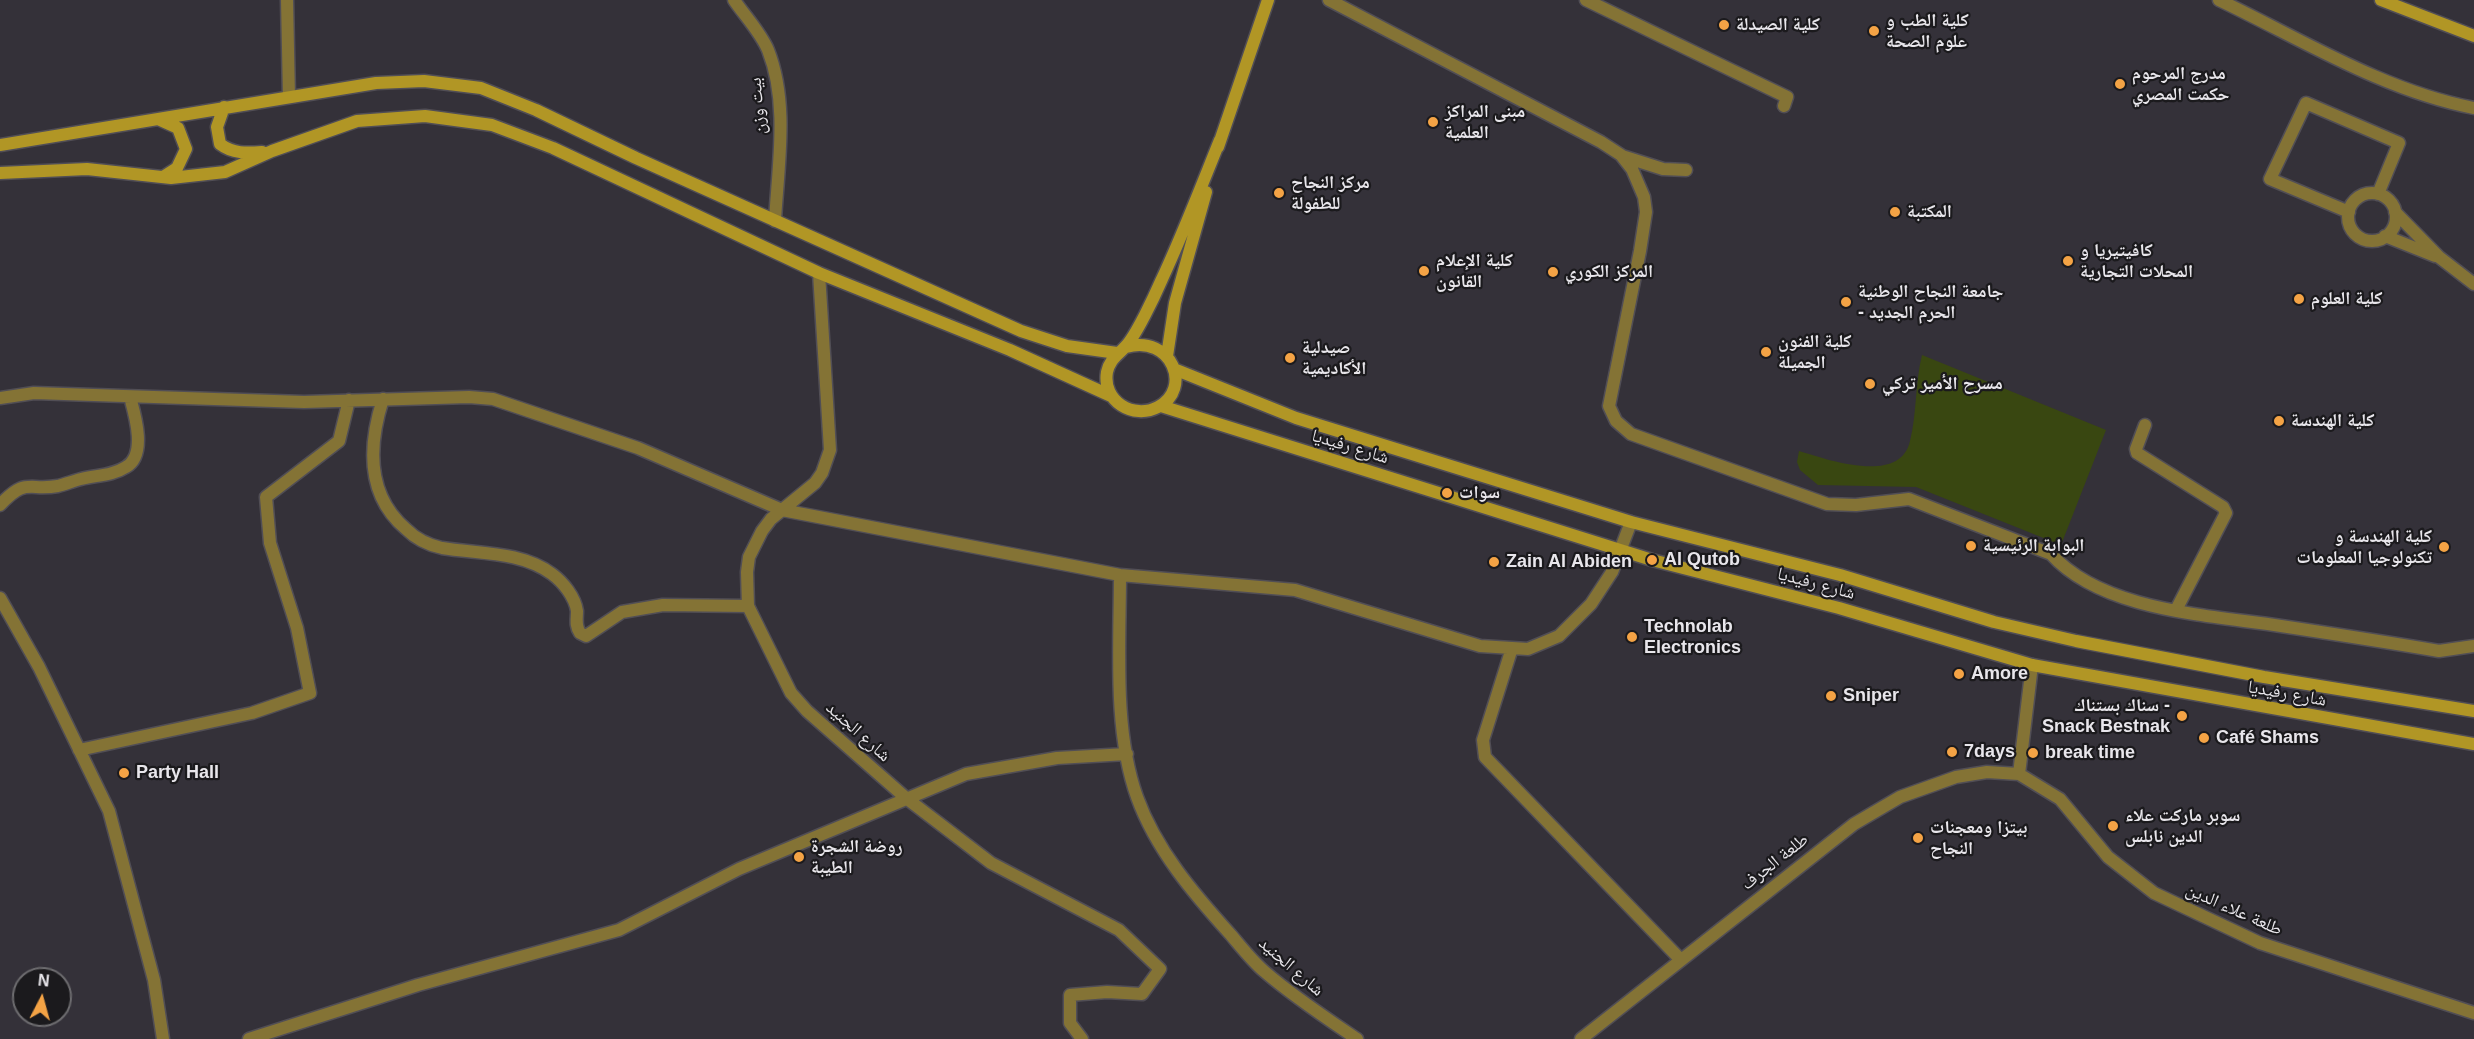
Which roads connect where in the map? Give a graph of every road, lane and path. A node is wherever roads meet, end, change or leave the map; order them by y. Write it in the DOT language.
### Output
graph roads {
  1 [pos="287,0"];
  2 [pos="734,0"];
  3 [pos="1268,0"];
  4 [pos="1329,0"];
  5 [pos="1586,0"];
  6 [pos="2219,0"];
  7 [pos="2381,0"];
  8 [pos="2474,36"];
  9 [pos="289,97"];
  10 [pos="1784,106"];
  11 [pos="224,108"];
  12 [pos="2474,108"];
  13 [pos="158,119"];
  14 [pos="1220,140"];
  15 [pos="0,145"];
  16 [pos="272,151"];
  17 [pos="1621,155"];
  18 [pos="1686,170"];
  19 [pos="0,174"];
  20 [pos="163,177"];
  21 [pos="2378,194"];
  22 [pos="2349,212"];
  23 [pos="2395,212"];
  24 [pos="775,220"];
  25 [pos="2385,236"];
  26 [pos="2439,257"];
  27 [pos="819,273"];
  28 [pos="2474,284"];
  29 [pos="1121,350"];
  30 [pos="1167,356"];
  31 [pos="1174,369"];
  32 [pos="1111,396"];
  33 [pos="130,397"];
  34 [pos="0,398"];
  35 [pos="382,399"];
  36 [pos="349,400"];
  37 [pos="1161,406"];
  38 [pos="2145,426"];
  39 [pos="0,505"];
  40 [pos="782,510"];
  41 [pos="1631,522"];
  42 [pos="1621,551"];
  43 [pos="1120,575"];
  44 [pos="0,598"];
  45 [pos="748,606"];
  46 [pos="2176,610"];
  47 [pos="2474,646"];
  48 [pos="1512,648"];
  49 [pos="2032,665"];
  50 [pos="2474,711"];
  51 [pos="2474,744"];
  52 [pos="79,750"];
  53 [pos="1127,754"];
  54 [pos="2019,774"];
  55 [pos="906,798"];
  56 [pos="1681,960"];
  57 [pos="2474,1013"];
  58 [pos="163,1039"];
  59 [pos="249,1039"];
  60 [pos="1082,1039"];
  61 [pos="1358,1039"];
  62 [pos="1581,1039"];
  1 -- 9 [label="street"];
  2 -- 24 [label="street, بيت وزن"];
  3 -- 14 [label="main road"];
  4 -- 17 [label="street"];
  5 -- 10 [label="street"];
  6 -- 12 [label="street"];
  7 -- 8 [label="main road"];
  9 -- 11 [label="main road"];
  9 -- 24 [label="main road"];
  11 -- 13 [label="main road"];
  11 -- 16 [label="main road"];
  13 -- 15 [label="main road"];
  13 -- 20 [label="main road"];
  14 -- 29 [label="main road"];
  14 -- 30 [label="main road"];
  16 -- 20 [label="main road"];
  16 -- 27 [label="main road"];
  17 -- 18 [label="street"];
  17 -- 46 [label="street"];
  19 -- 20 [label="main road"];
  21 -- 22 [label="street"];
  21 -- 22 [label="street"];
  21 -- 23 [label="street"];
  22 -- 25 [label="street"];
  23 -- 25 [label="street"];
  23 -- 26 [label="street"];
  24 -- 29 [label="main road"];
  25 -- 26 [label="street"];
  26 -- 28 [label="street"];
  27 -- 32 [label="main road"];
  27 -- 40 [label="street, شارع الجنيد"];
  29 -- 30 [label="main road"];
  29 -- 32 [label="main road"];
  30 -- 31 [label="main road"];
  31 -- 37 [label="main road"];
  31 -- 41 [label="main road, شارع رفيديا"];
  32 -- 37 [label="main road"];
  33 -- 34 [label="street"];
  33 -- 36 [label="street"];
  33 -- 39 [label="street"];
  35 -- 36 [label="street"];
  35 -- 40 [label="street"];
  35 -- 45 [label="street"];
  36 -- 52 [label="street"];
  37 -- 42 [label="main road, شارع رفيديا"];
  38 -- 46 [label="street"];
  40 -- 43 [label="street"];
  40 -- 45 [label="street, شارع الجنيد"];
  41 -- 42 [label="street"];
  41 -- 50 [label="main road, شارع رفيديا"];
  42 -- 48 [label="street"];
  42 -- 49 [label="main road, شارع رفيديا"];
  43 -- 48 [label="street"];
  43 -- 53 [label="street, شارع الجنيد"];
  44 -- 52 [label="street"];
  45 -- 55 [label="street, شارع الجنيد"];
  46 -- 47 [label="street"];
  48 -- 56 [label="street"];
  49 -- 51 [label="main road, شارع رفيديا"];
  49 -- 54 [label="street"];
  52 -- 58 [label="street"];
  53 -- 55 [label="street"];
  53 -- 61 [label="street, شارع الجنيد"];
  54 -- 56 [label="street, طلعة الجرف"];
  54 -- 57 [label="street, طلعة علاء الدين"];
  55 -- 59 [label="street"];
  55 -- 60 [label="street, شارع الجنيد"];
  56 -- 62 [label="street, طلعة الجرف"];
}
